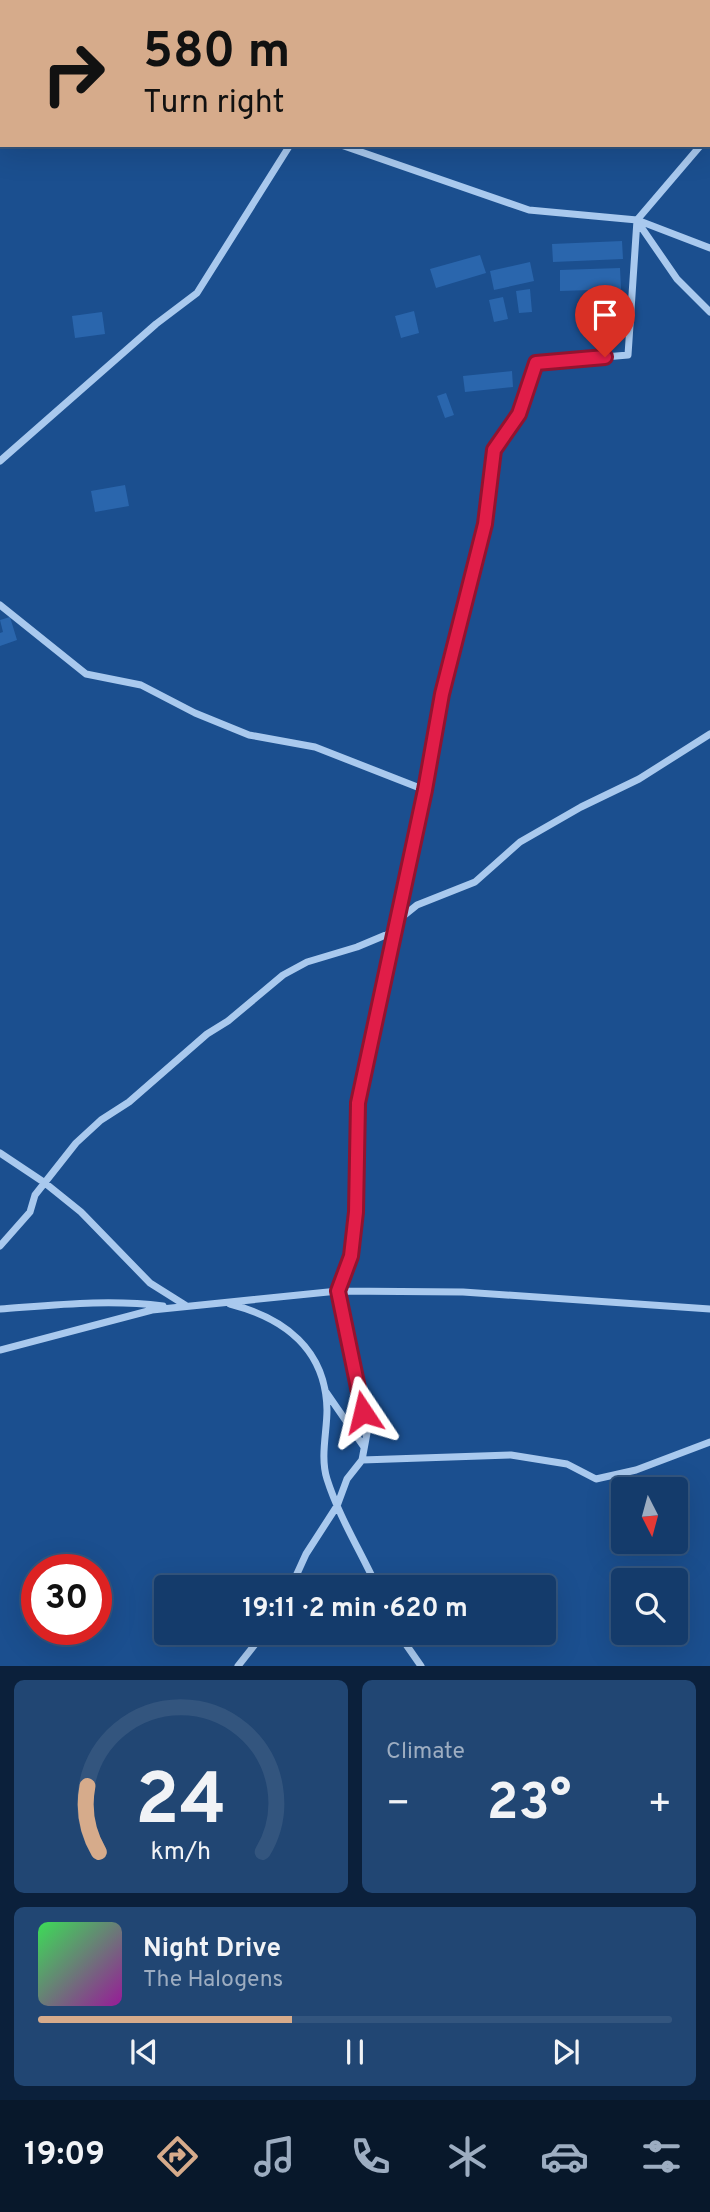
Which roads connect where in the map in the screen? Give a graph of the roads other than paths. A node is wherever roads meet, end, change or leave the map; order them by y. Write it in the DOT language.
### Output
graph roads {
  1 [pos="289,147"];
  2 [pos="347,147"];
  3 [pos="699,147"];
  4 [pos="637,220"];
  5 [pos="710,248"];
  6 [pos="710,312"];
  7 [pos="0,461"];
  8 [pos="0,605"];
  9 [pos="710,734"];
  10 [pos="425,790"];
  11 [pos="397,921"];
  12 [pos="0,1153"];
  13 [pos="45,1182"];
  14 [pos="0,1246"];
  15 [pos="338,1291"];
  16 [pos="223,1302"];
  17 [pos="185,1306"];
  18 [pos="174,1307"];
  19 [pos="0,1309"];
  20 [pos="710,1309"];
  21 [pos="0,1350"];
  22 [pos="324,1389"];
  23 [pos="710,1442"];
  24 [pos="364,1447"];
  25 [pos="362,1460"];
  26 [pos="337,1506"];
  27 [pos="296,1575"];
  28 [pos="371,1575"];
  29 [pos="255,1645"];
  30 [pos="406,1645"];
  31 [pos="238,1666"];
  32 [pos="421,1666"];
  1 -- 7 [label="street"];
  2 -- 4 [label="street"];
  3 -- 4 [label="street"];
  4 -- 5 [label="street"];
  4 -- 6 [label="street"];
  4 -- 10 [label="street"];
  8 -- 10 [label="street"];
  9 -- 11 [label="street"];
  10 -- 11 [label="street"];
  11 -- 13 [label="street"];
  11 -- 15 [label="street"];
  12 -- 13 [label="street"];
  13 -- 14 [label="street"];
  13 -- 17 [label="street"];
  15 -- 16 [label="street"];
  15 -- 20 [label="street"];
  15 -- 24 [label="street"];
  16 -- 17 [label="street"];
  16 -- 22 [label="street"];
  17 -- 18 [label="street"];
  18 -- 19 [label="street"];
  18 -- 21 [label="street"];
  22 -- 24 [label="street"];
  22 -- 26 [label="street"];
  23 -- 25 [label="street"];
  24 -- 25 [label="street"];
  25 -- 26 [label="street"];
  26 -- 27 [label="street"];
  26 -- 28 [label="street"];
  29 -- 31 [label="street"];
  30 -- 32 [label="street"];
}
